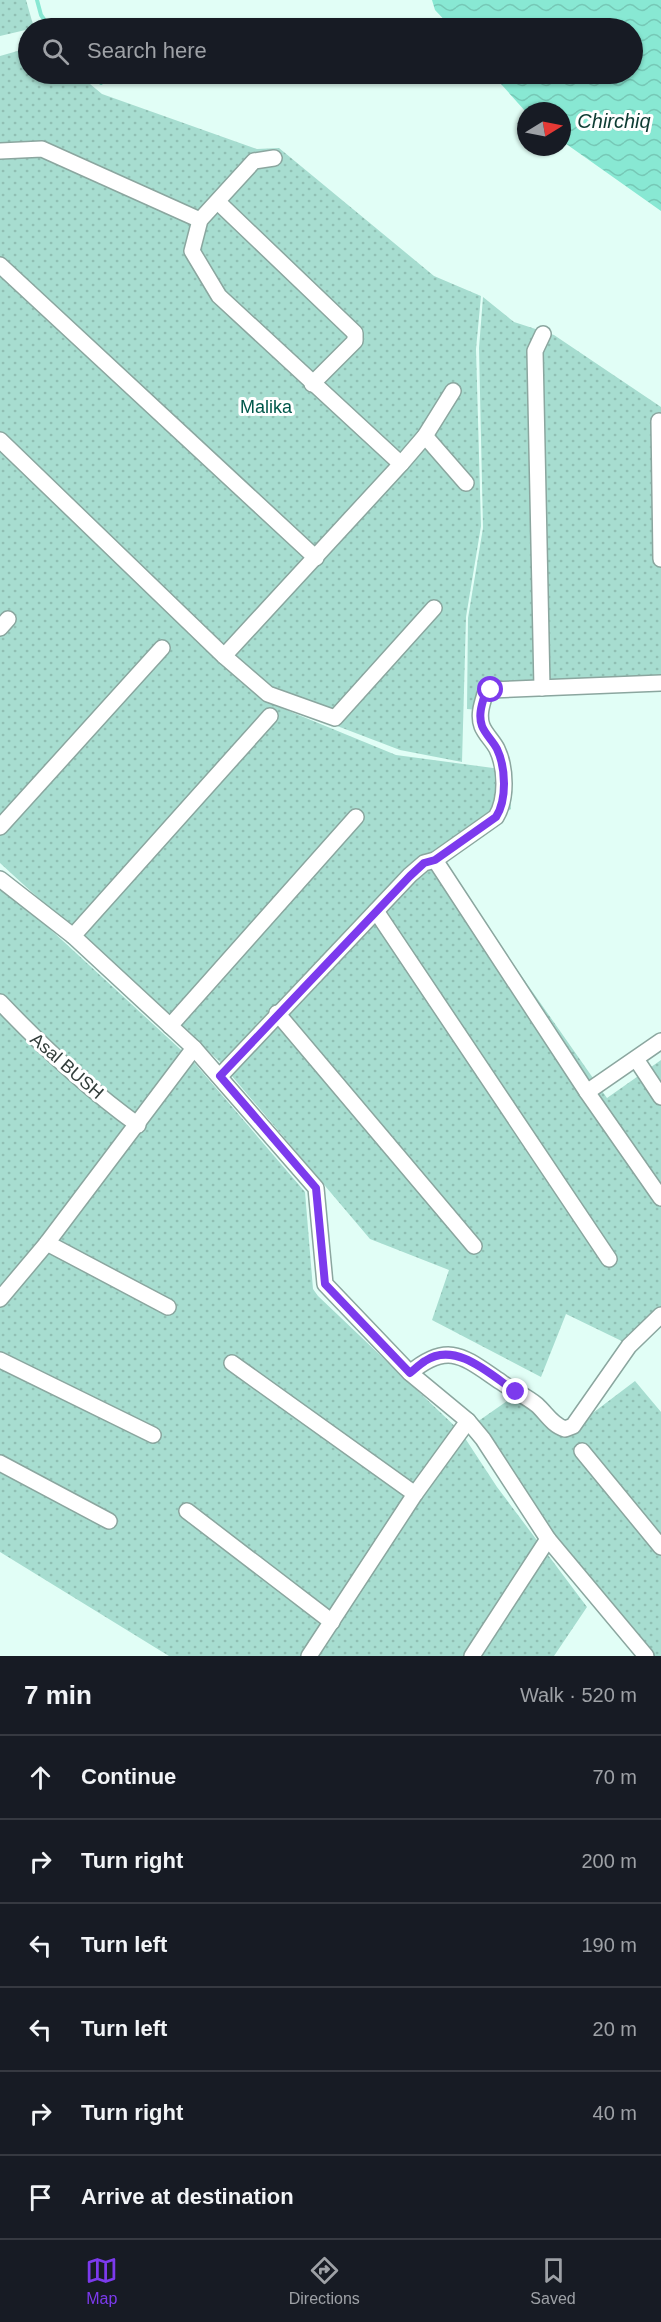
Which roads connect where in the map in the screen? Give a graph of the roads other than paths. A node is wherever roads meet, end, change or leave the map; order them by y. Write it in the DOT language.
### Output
graph roads {
  1 [pos="0,151"];
  2 [pos="274,158"];
  3 [pos="218,202"];
  4 [pos="200,220"];
  5 [pos="0,265"];
  6 [pos="543,334"];
  7 [pos="312,384"];
  8 [pos="453,391"];
  9 [pos="658,421"];
  10 [pos="425,436"];
  11 [pos="0,440"];
  12 [pos="401,464"];
  13 [pos="466,483"];
  14 [pos="316,558"];
  15 [pos="661,560"];
  16 [pos="434,608"];
  17 [pos="162,648"];
  18 [pos="224,656"];
  19 [pos="661,683"];
  20 [pos="542,688"];
  21 [pos="270,716"];
  22 [pos="356,817"];
  23 [pos="0,827"];
  24 [pos="435,860"];
  25 [pos="0,879"];
  26 [pos="376,910"];
  27 [pos="73,936"];
  28 [pos="0,1002"];
  29 [pos="277,1013"];
  30 [pos="170,1026"];
  31 [pos="661,1041"];
  32 [pos="194,1048"];
  33 [pos="636,1059"];
  34 [pos="220,1076"];
  35 [pos="587,1092"];
  36 [pos="661,1097"];
  37 [pos="138,1125"];
  38 [pos="661,1198"];
  39 [pos="47,1243"];
  40 [pos="474,1246"];
  41 [pos="609,1258"];
  42 [pos="0,1299"];
  43 [pos="168,1307"];
  44 [pos="661,1315"];
  45 [pos="0,1360"];
  46 [pos="232,1364"];
  47 [pos="410,1373"];
  48 [pos="468,1421"];
  49 [pos="153,1435"];
  50 [pos="582,1451"];
  51 [pos="0,1462"];
  52 [pos="415,1494"];
  53 [pos="187,1511"];
  54 [pos="110,1521"];
  55 [pos="548,1539"];
  56 [pos="661,1546"];
  57 [pos="332,1622"];
  58 [pos="309,1656"];
  59 [pos="472,1656"];
  60 [pos="646,1656"];
  1 -- 4 [label="street"];
  2 -- 3 [label="street"];
  3 -- 4 [label="street"];
  3 -- 7 [label="street"];
  4 -- 7 [label="street"];
  5 -- 14 [label="street"];
  6 -- 20 [label="street"];
  7 -- 12 [label="street"];
  8 -- 10 [label="street"];
  9 -- 15 [label="street"];
  10 -- 12 [label="street"];
  10 -- 13 [label="street"];
  11 -- 18 [label="street"];
  12 -- 14 [label="street"];
  14 -- 18 [label="street"];
  16 -- 18 [label="street"];
  17 -- 23 [label="street"];
  19 -- 20 [label="street"];
  20 -- 24 [label="street"];
  21 -- 27 [label="street"];
  22 -- 30 [label="street"];
  24 -- 26 [label="street"];
  24 -- 35 [label="street"];
  25 -- 27 [label="street"];
  26 -- 29 [label="street"];
  26 -- 41 [label="street"];
  27 -- 30 [label="street"];
  28 -- 37 [label="street, Asal BUSH"];
  29 -- 34 [label="street"];
  29 -- 40 [label="street"];
  30 -- 32 [label="street"];
  31 -- 33 [label="street"];
  32 -- 34 [label="street"];
  32 -- 37 [label="street"];
  33 -- 35 [label="street"];
  33 -- 36 [label="street"];
  34 -- 47 [label="street"];
  35 -- 38 [label="street"];
  37 -- 39 [label="street"];
  39 -- 42 [label="street"];
  39 -- 43 [label="street"];
  44 -- 47 [label="street"];
  45 -- 49 [label="street"];
  46 -- 52 [label="street"];
  47 -- 48 [label="street"];
  48 -- 52 [label="street"];
  48 -- 55 [label="street"];
  50 -- 56 [label="street"];
  51 -- 54 [label="street"];
  52 -- 57 [label="street"];
  53 -- 57 [label="street"];
  55 -- 59 [label="street"];
  55 -- 60 [label="street"];
  57 -- 58 [label="street"];
}
